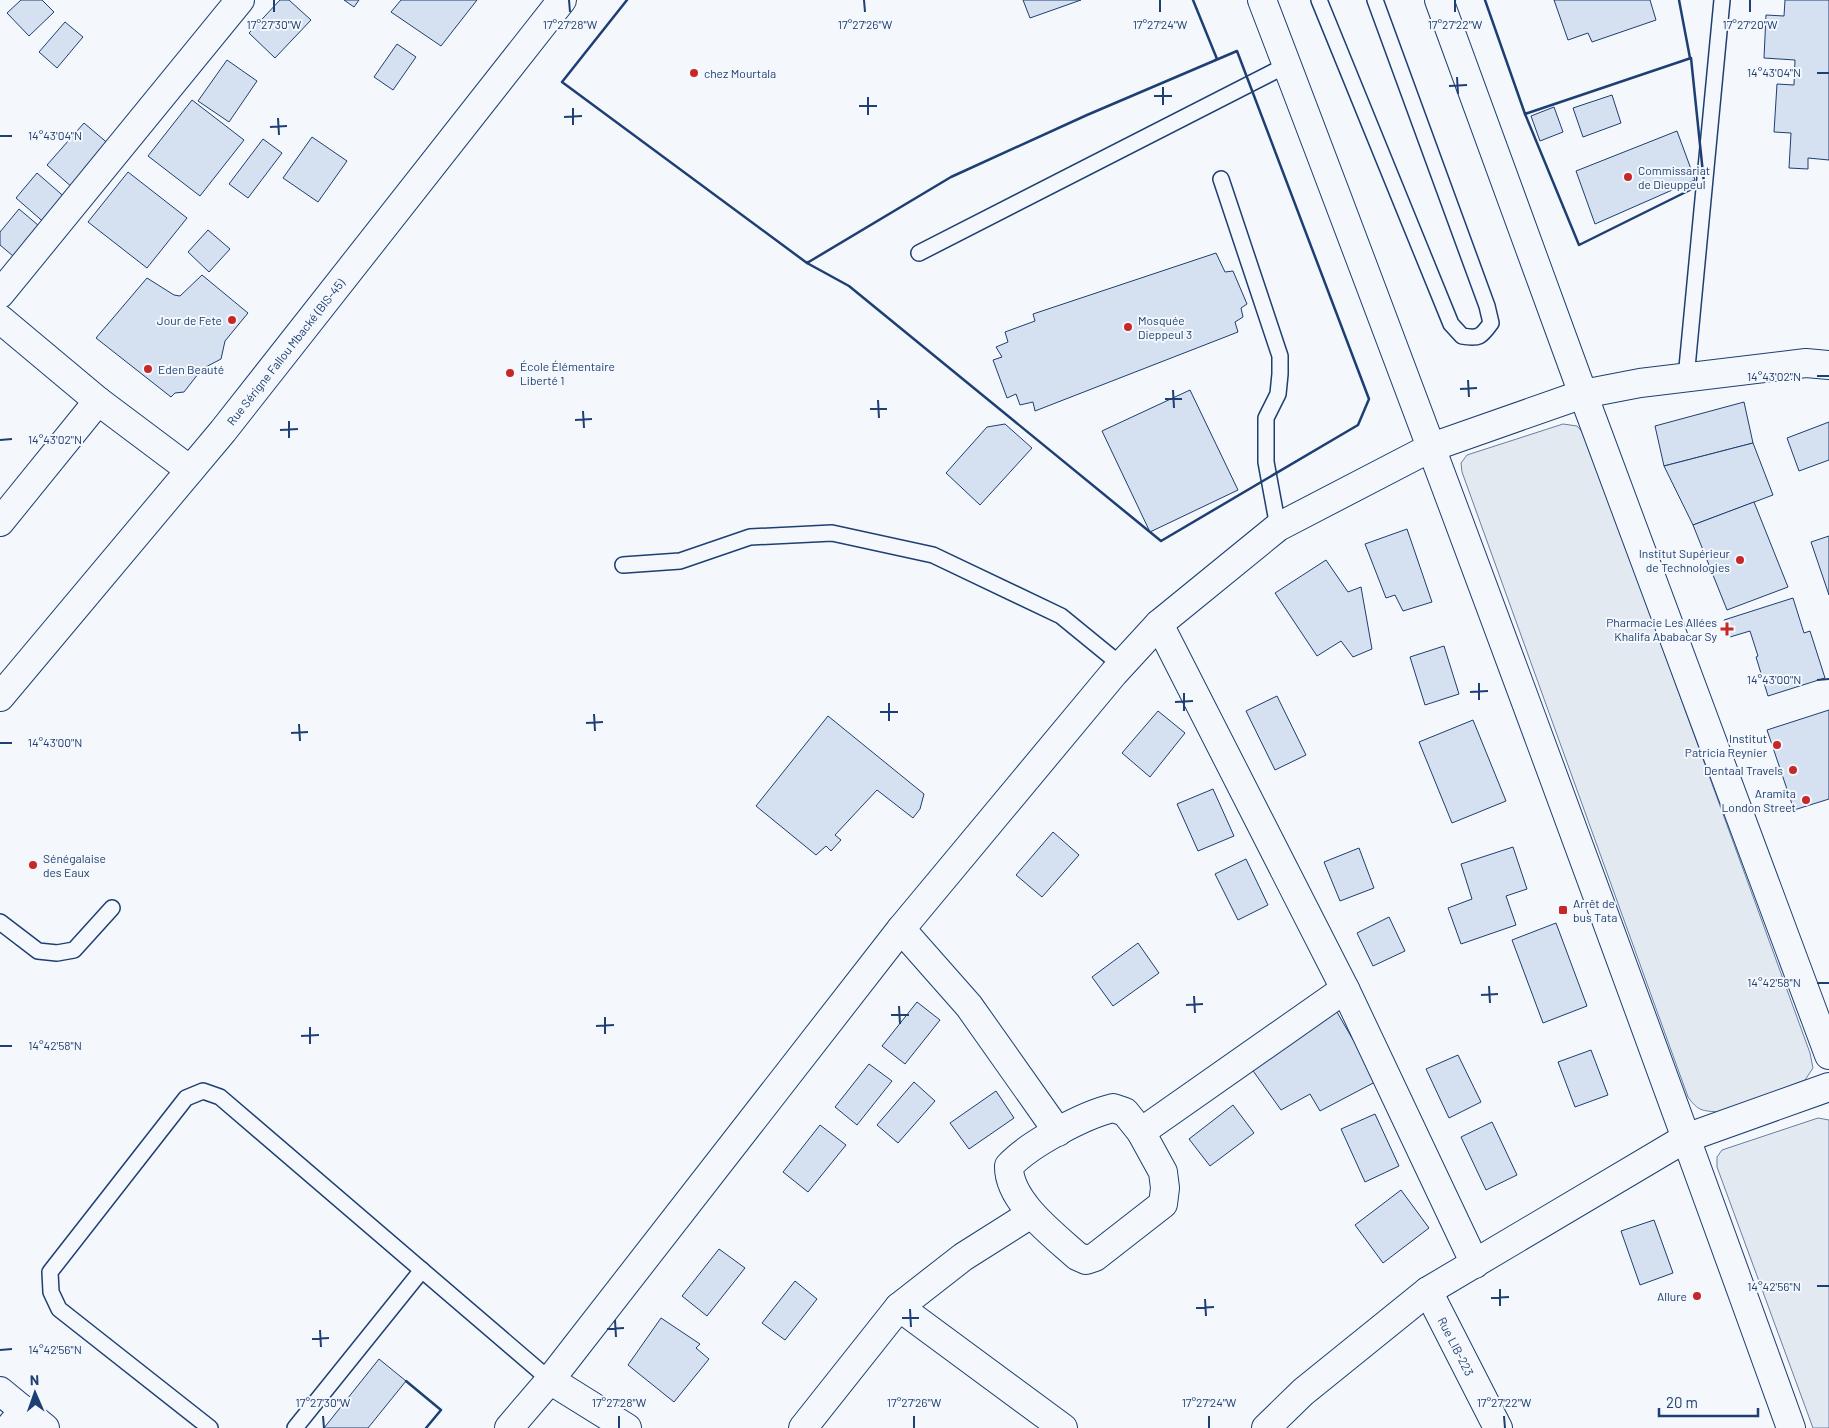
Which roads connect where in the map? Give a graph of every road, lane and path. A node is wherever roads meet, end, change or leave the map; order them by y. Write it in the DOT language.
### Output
graph roads {
  1 [pos="240,0"];
  2 [pos="562,0"];
  3 [pos="1262,0"];
  4 [pos="1319,0"];
  5 [pos="1375,0"];
  6 [pos="1439,0"];
  7 [pos="1722,0"];
  8 [pos="1287,65"];
  9 [pos="1221,179"];
  10 [pos="920,253"];
  11 [pos="0,294"];
  12 [pos="0,319"];
  13 [pos="1829,364"];
  14 [pos="1686,378"];
  15 [pos="1583,394"];
  16 [pos="98,401"];
  17 [pos="1432,447"];
  18 [pos="190,470"];
  19 [pos="0,522"];
  20 [pos="1278,527"];
  21 [pos="623,565"];
  22 [pos="1159,624"];
  23 [pos="1122,665"];
  24 [pos="0,697"];
  25 [pos="112,908"];
  26 [pos="0,922"];
  27 [pos="901,929"];
  28 [pos="1345,989"];
  29 [pos="1829,1054"];
  30 [pos="1829,1087"];
  31 [pos="1058,1132"];
  32 [pos="1141,1132"];
  33 [pos="1686,1138"];
  34 [pos="1031,1214"];
  35 [pos="1474,1264"];
  36 [pos="422,1270"];
  37 [pos="1428,1291"];
  38 [pos="900,1307"];
  39 [pos="550,1380"];
  40 [pos="0,1391"];
  41 [pos="16,1419"];
  42 [pos="45,1428"];
  43 [pos="210,1428"];
  44 [pos="295,1428"];
  45 [pos="509,1428"];
  46 [pos="627,1428"];
  47 [pos="803,1428"];
  48 [pos="1063,1428"];
  49 [pos="1266,1428"];
  50 [pos="1498,1428"];
  51 [pos="1791,1428"];
  1 -- 11 [label="street"];
  2 -- 18 [label="street, Rue Sérigne Fallou Mbacké (BIS-45)"];
  3 -- 8 [label="street"];
  4 -- 5 [label="lane"];
  6 -- 15 [label="street"];
  7 -- 14 [label="lane"];
  8 -- 10 [label="lane"];
  8 -- 17 [label="street"];
  9 -- 20 [label="lane"];
  12 -- 16 [label="street"];
  13 -- 14 [label="street"];
  14 -- 15 [label="street"];
  15 -- 17 [label="street"];
  15 -- 29 [label="street"];
  16 -- 18 [label="street"];
  16 -- 19 [label="street"];
  17 -- 20 [label="street"];
  17 -- 33 [label="street"];
  18 -- 24 [label="street, Rue Sérigne Fallou Mbacké (BIS-45)"];
  20 -- 22 [label="street"];
  21 -- 23 [label="lane"];
  22 -- 23 [label="street"];
  22 -- 28 [label="street"];
  23 -- 27 [label="street"];
  25 -- 26 [label="lane"];
  27 -- 31 [label="street"];
  27 -- 39 [label="street"];
  28 -- 32 [label="street"];
  28 -- 35 [label="street"];
  30 -- 33 [label="street"];
  31 -- 32 [label="street"];
  31 -- 34 [label="street"];
  32 -- 34 [label="street"];
  33 -- 35 [label="street"];
  33 -- 51 [label="street"];
  34 -- 38 [label="street"];
  35 -- 37 [label="street"];
  36 -- 39 [label="lane"];
  36 -- 43 [label="lane"];
  36 -- 44 [label="lane"];
  37 -- 49 [label="street"];
  37 -- 50 [label="street, Rue LIB-223"];
  38 -- 47 [label="street"];
  38 -- 48 [label="street"];
  39 -- 45 [label="street"];
  39 -- 46 [label="street"];
  40 -- 41 [label="street"];
  41 -- 42 [label="street"];
}
